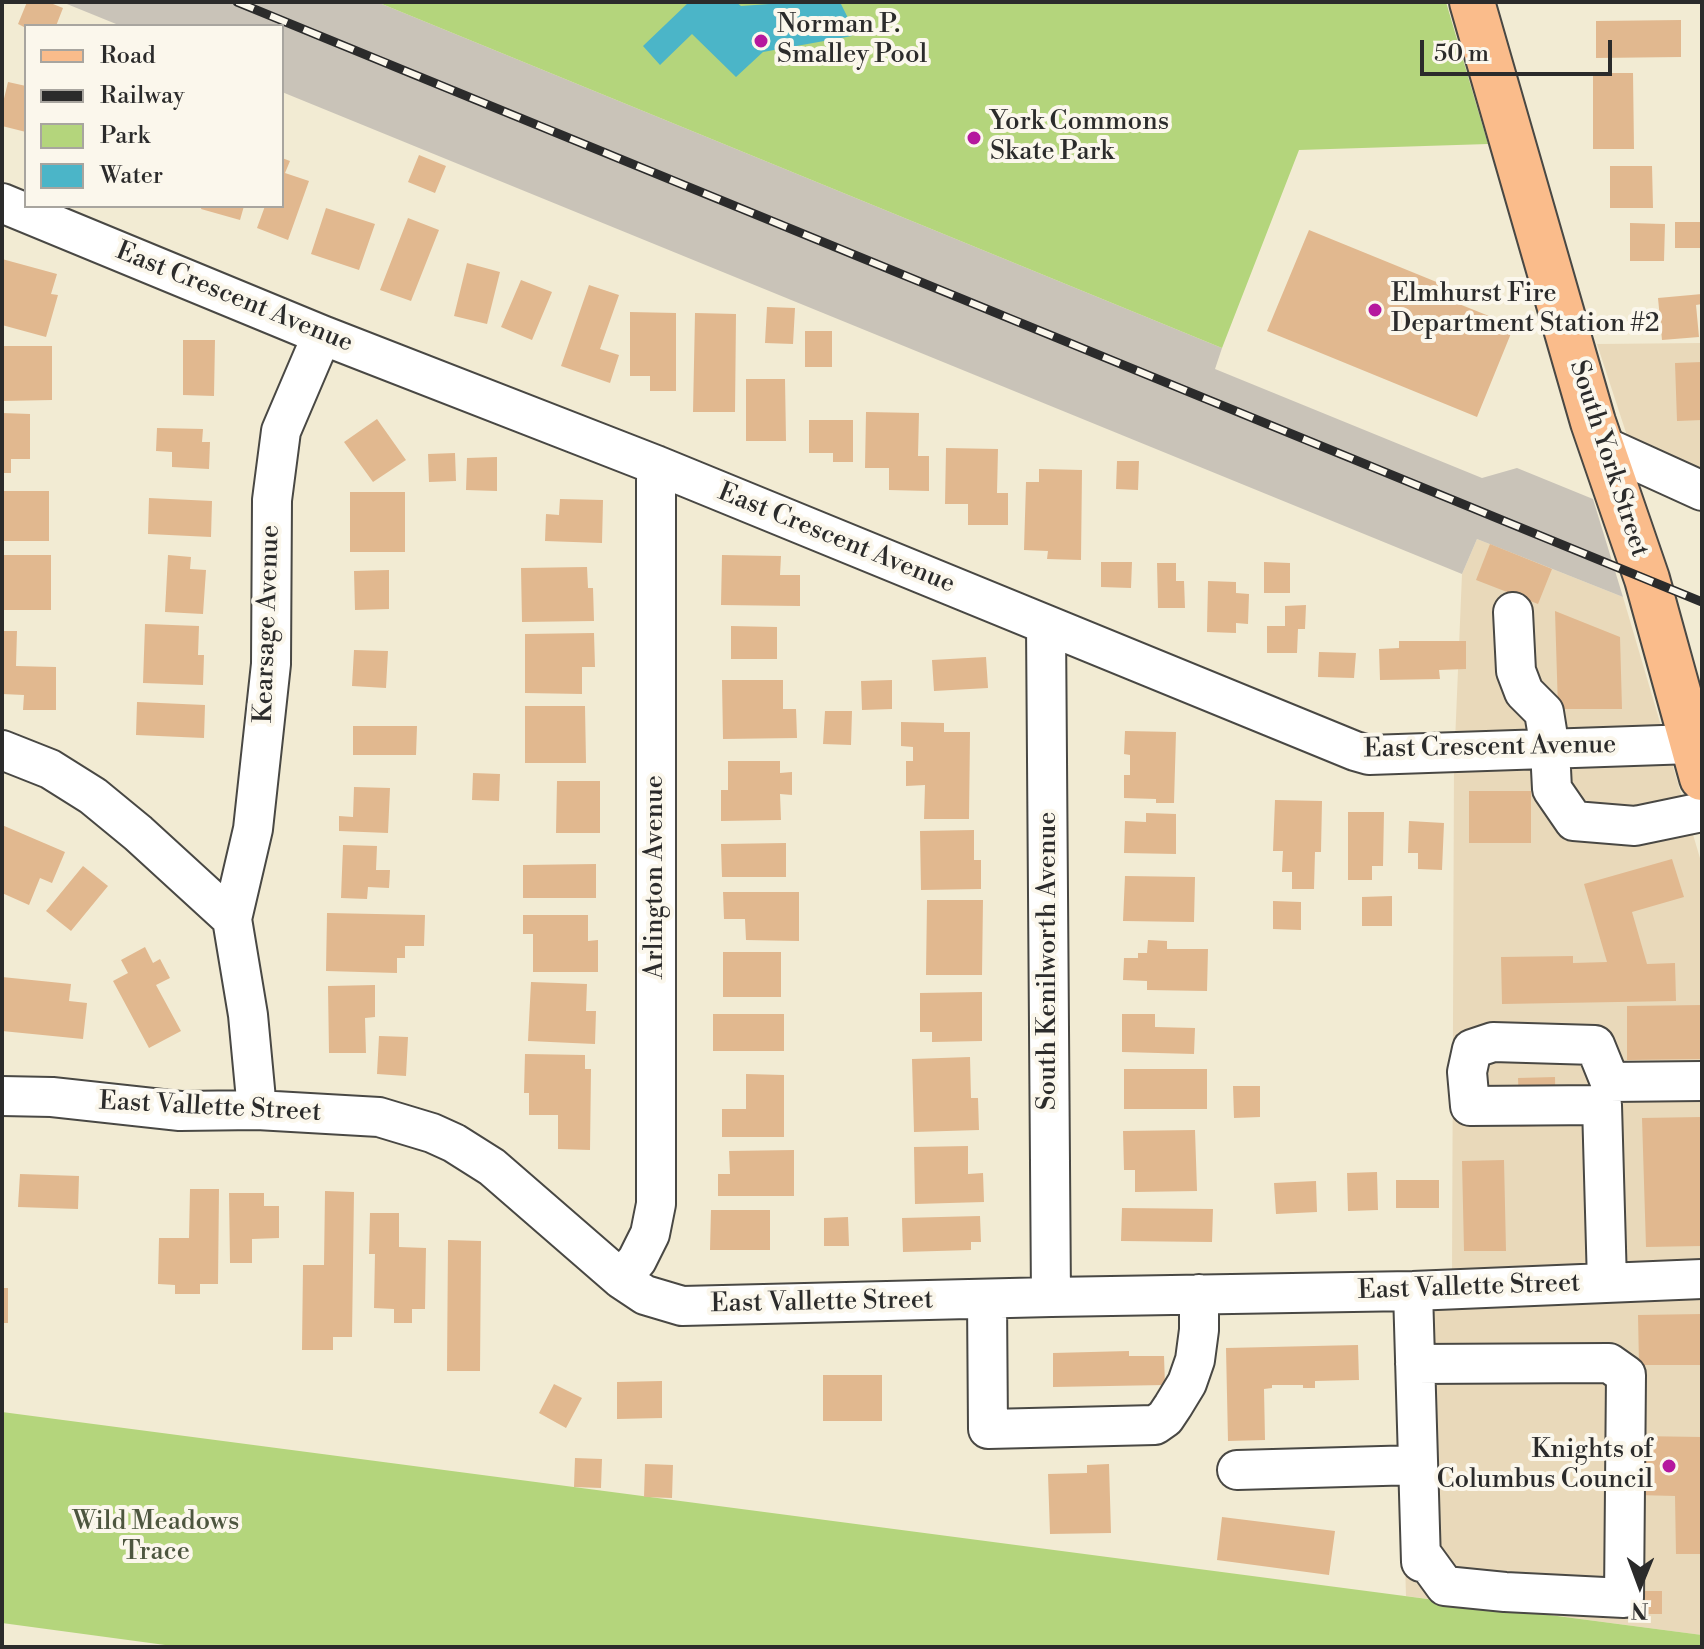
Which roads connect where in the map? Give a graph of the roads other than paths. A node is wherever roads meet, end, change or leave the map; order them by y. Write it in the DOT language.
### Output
graph roads {
  1 [pos="1472,2"];
  2 [pos="2,203"];
  3 [pos="322,335"];
  4 [pos="1601,445"];
  5 [pos="656,465"];
  6 [pos="1702,491"];
  7 [pos="1513,612"];
  8 [pos="1046,625"];
  9 [pos="1550,749"];
  10 [pos="2,750"];
  11 [pos="1697,761"];
  12 [pos="1702,812"];
  13 [pos="232,919"];
  14 [pos="1702,1081"];
  15 [pos="2,1096"];
  16 [pos="257,1110"];
  17 [pos="621,1279"];
  18 [pos="1702,1279"];
  19 [pos="1607,1283"];
  20 [pos="1413,1291"];
  21 [pos="1199,1294"];
  22 [pos="1051,1297"];
  23 [pos="987,1300"];
  24 [pos="1415,1364"];
  25 [pos="1418,1465"];
  26 [pos="1237,1470"];
  1 -- 4 [label="main road, South York Street"];
  2 -- 3 [label="street, East Crescent Avenue"];
  3 -- 5 [label="street, East Crescent Avenue"];
  3 -- 13 [label="street, Kearsage Avenue"];
  4 -- 6 [label="street"];
  4 -- 11 [label="main road, South York Street"];
  5 -- 8 [label="street, East Crescent Avenue"];
  5 -- 17 [label="street, Arlington Avenue"];
  7 -- 9 [label="street"];
  8 -- 9 [label="street, East Crescent Avenue"];
  8 -- 22 [label="street, South Kenilworth Avenue"];
  9 -- 11 [label="street, East Crescent Avenue"];
  9 -- 12 [label="street"];
  10 -- 13 [label="street"];
  13 -- 16 [label="street"];
  14 -- 19 [label="street"];
  15 -- 16 [label="street, East Vallette Street"];
  16 -- 17 [label="street, East Vallette Street"];
  17 -- 23 [label="street, East Vallette Street"];
  18 -- 19 [label="street, East Vallette Street"];
  19 -- 20 [label="street, East Vallette Street"];
  20 -- 21 [label="street, East Vallette Street"];
  20 -- 24 [label="street"];
  21 -- 22 [label="street, East Vallette Street"];
  21 -- 23 [label="street"];
  22 -- 23 [label="street, East Vallette Street"];
  24 -- 25 [label="street"];
  24 -- 25 [label="street"];
  25 -- 26 [label="street"];
}
